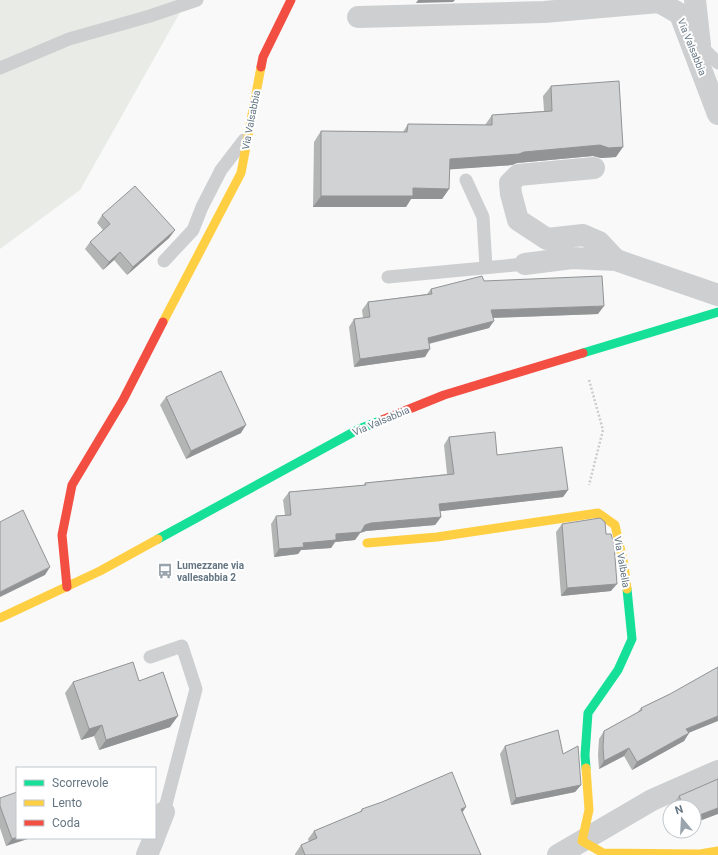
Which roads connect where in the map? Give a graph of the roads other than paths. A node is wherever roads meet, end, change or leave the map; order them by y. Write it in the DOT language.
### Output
graph roads {
  1 [pos="197,0"];
  2 [pos="291,0"];
  3 [pos="695,0"];
  4 [pos="358,17"];
  5 [pos="0,68"];
  6 [pos="710,68"];
  7 [pos="718,114"];
  8 [pos="248,136"];
  9 [pos="594,168"];
  10 [pos="466,180"];
  11 [pos="616,260"];
  12 [pos="164,262"];
  13 [pos="525,264"];
  14 [pos="486,267"];
  15 [pos="388,277"];
  16 [pos="718,295"];
  17 [pos="718,312"];
  18 [pos="367,543"];
  19 [pos="67,586"];
  20 [pos="0,618"];
  21 [pos="150,657"];
  22 [pos="718,771"];
  23 [pos="164,812"];
  24 [pos="156,832"];
  25 [pos="154,839"];
  26 [pos="582,840"];
  27 [pos="718,850"];
  28 [pos="147,855"];
  29 [pos="558,855"];
  1 -- 5 [label="lane"];
  2 -- 8 [label="street, Via Valsabbia"];
  3 -- 6 [label="street"];
  4 -- 6 [label="street, Via Valsabbia"];
  6 -- 7 [label="street, Via Valsabbia"];
  8 -- 12 [label="lane"];
  8 -- 19 [label="street, Via Valsabbia"];
  9 -- 11 [label="street"];
  10 -- 14 [label="lane"];
  11 -- 13 [label="street"];
  11 -- 16 [label="street"];
  13 -- 14 [label="lane"];
  14 -- 15 [label="lane"];
  17 -- 19 [label="street, Via Valsabbia"];
  18 -- 26 [label="street, Via Valbella"];
  19 -- 20 [label="street, Via Valsabbia"];
  21 -- 23 [label="lane"];
  22 -- 26 [label="street"];
  23 -- 24 [label="street"];
  25 -- 28 [label="street"];
  26 -- 27 [label="street"];
  26 -- 29 [label="street"];
}
